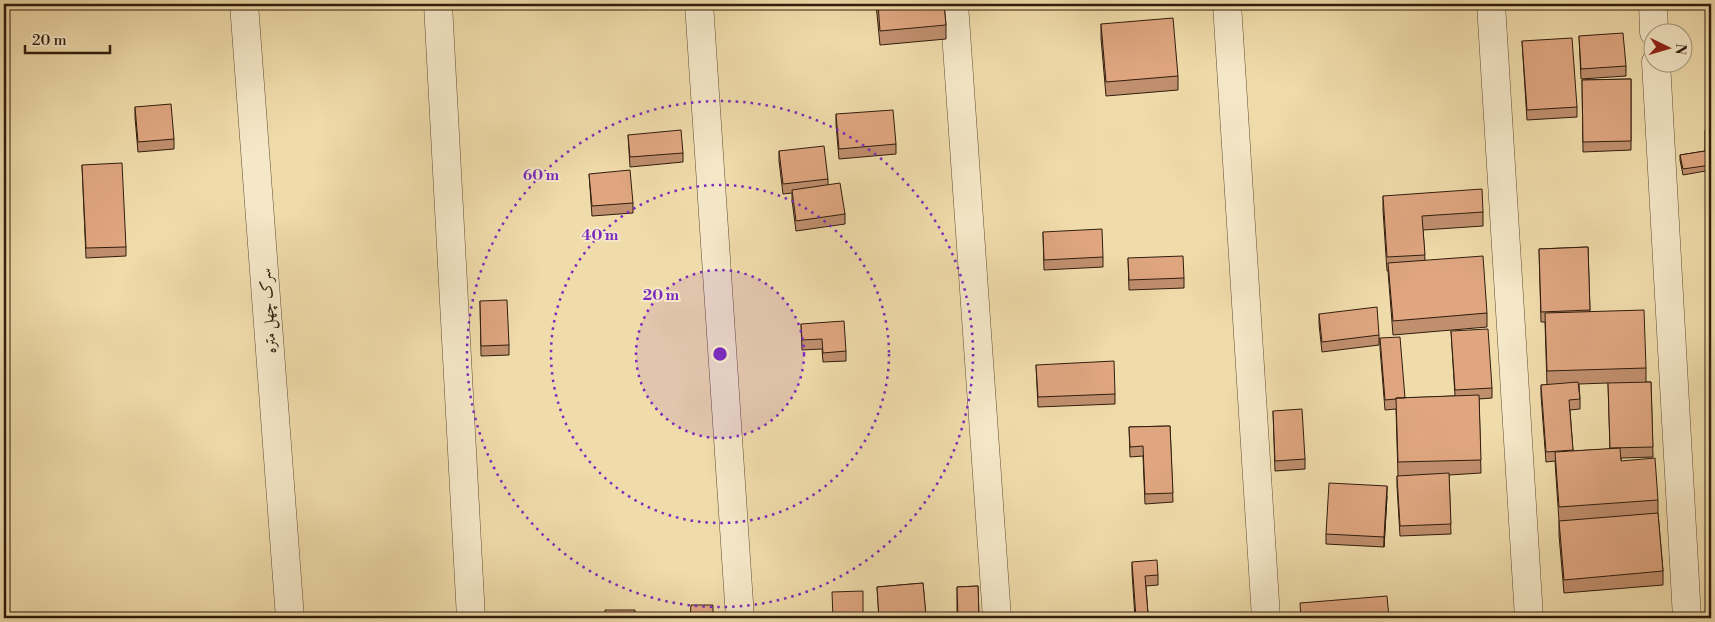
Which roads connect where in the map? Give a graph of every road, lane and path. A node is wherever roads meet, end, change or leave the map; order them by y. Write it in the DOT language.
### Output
graph roads {
  1 [pos="244,4"];
  2 [pos="438,4"];
  3 [pos="699,4"];
  4 [pos="954,4"];
  5 [pos="1227,4"];
  6 [pos="1491,4"];
  7 [pos="1653,4"];
  8 [pos="1654,22"];
  9 [pos="1657,72"];
  10 [pos="290,618"];
  11 [pos="471,618"];
  12 [pos="740,618"];
  13 [pos="997,618"];
  14 [pos="1266,618"];
  15 [pos="1528,618"];
  16 [pos="1687,618"];
  1 -- 10 [label="street, سرک چهل متره"];
  2 -- 11 [label="street"];
  3 -- 12 [label="street"];
  4 -- 13 [label="street"];
  5 -- 14 [label="street"];
  6 -- 15 [label="street"];
  7 -- 8 [label="street"];
  9 -- 16 [label="street"];
}
